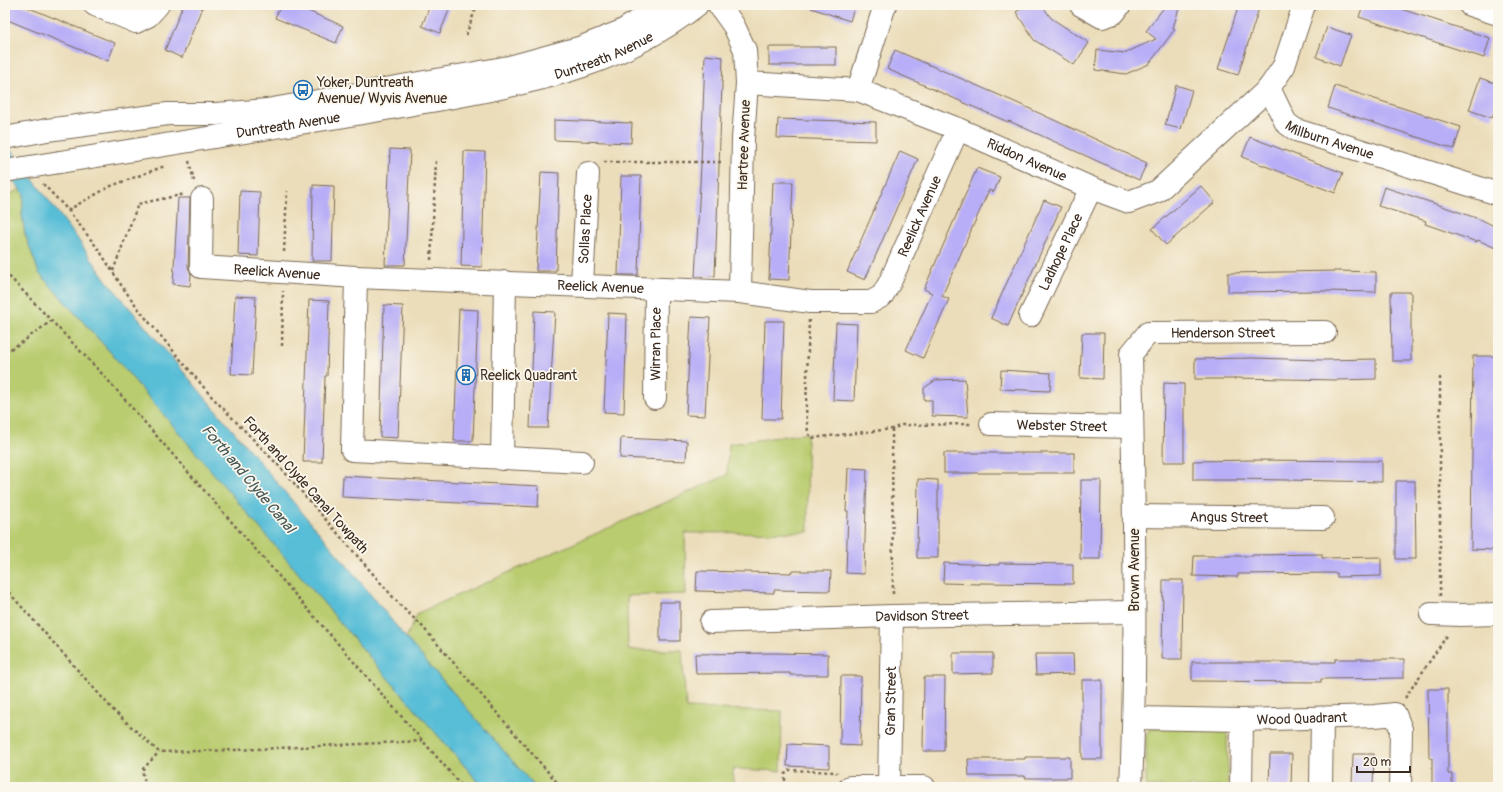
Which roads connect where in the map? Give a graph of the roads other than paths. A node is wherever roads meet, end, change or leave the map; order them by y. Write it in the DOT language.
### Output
graph roads {
  1 [pos="95,5"];
  2 [pos="158,5"];
  3 [pos="663,5"];
  4 [pos="697,5"];
  5 [pos="719,5"];
  6 [pos="885,5"];
  7 [pos="1081,5"];
  8 [pos="1120,5"];
  9 [pos="1304,5"];
  10 [pos="1470,5"];
  11 [pos="1498,14"];
  12 [pos="644,20"];
  13 [pos="747,83"];
  14 [pos="1269,88"];
  15 [pos="858,90"];
  16 [pos="958,129"];
  17 [pos="5,138"];
  18 [pos="5,171"];
  19 [pos="588,173"];
  20 [pos="1496,187"];
  21 [pos="1091,188"];
  22 [pos="195,193"];
  23 [pos="356,277"];
  24 [pos="505,282"];
  25 [pos="582,286"];
  26 [pos="656,289"];
  27 [pos="740,292"];
  28 [pos="1030,316"];
  29 [pos="1325,332"];
  30 [pos="1131,354"];
  31 [pos="655,398"];
  32 [pos="991,424"];
  33 [pos="1132,427"];
  34 [pos="502,459"];
  35 [pos="582,462"];
  36 [pos="1134,516"];
  37 [pos="1324,518"];
  38 [pos="1134,612"];
  39 [pos="1444,614"];
  40 [pos="1498,614"];
  41 [pos="892,616"];
  42 [pos="711,622"];
  43 [pos="1134,718"];
  44 [pos="1322,718"];
  45 [pos="1242,720"];
  46 [pos="889,786"];
  47 [pos="850,787"];
  48 [pos="924,787"];
  49 [pos="1131,787"];
  50 [pos="1241,787"];
  51 [pos="1321,787"];
  52 [pos="1400,787"];
  1 -- 2 [label="street"];
  3 -- 12 [label="street, Duntreath Avenue"];
  4 -- 12 [label="street, Duntreath Avenue"];
  5 -- 13 [label="street, Hartree Avenue"];
  6 -- 15 [label="street"];
  7 -- 8 [label="street"];
  9 -- 14 [label="street"];
  10 -- 11 [label="street"];
  12 -- 17 [label="street, Duntreath Avenue, bridge"];
  12 -- 18 [label="street, Duntreath Avenue, bridge"];
  13 -- 15 [label="street, Riddon Avenue"];
  13 -- 27 [label="street, Hartree Avenue"];
  14 -- 20 [label="street, Millburn Avenue"];
  14 -- 21 [label="street, Riddon Avenue"];
  15 -- 16 [label="street, Riddon Avenue"];
  16 -- 21 [label="street, Riddon Avenue"];
  16 -- 27 [label="street, Reelick Avenue"];
  19 -- 25 [label="street, Sollas Place"];
  21 -- 28 [label="street, Ladhope Place"];
  22 -- 23 [label="street, Reelick Avenue"];
  23 -- 24 [label="street, Reelick Avenue"];
  23 -- 34 [label="street"];
  24 -- 25 [label="street, Reelick Avenue"];
  24 -- 34 [label="street"];
  25 -- 26 [label="street, Reelick Avenue"];
  26 -- 27 [label="street, Reelick Avenue"];
  26 -- 31 [label="street, Wirran Place"];
  29 -- 30 [label="street, Henderson Street"];
  30 -- 33 [label="street, Brown Avenue"];
  32 -- 33 [label="street, Webster Street"];
  33 -- 36 [label="street, Brown Avenue"];
  34 -- 35 [label="street"];
  36 -- 37 [label="street, Angus Street"];
  36 -- 38 [label="street, Brown Avenue"];
  38 -- 41 [label="street, Davidson Street"];
  38 -- 43 [label="street, Brown Avenue"];
  39 -- 40 [label="street"];
  41 -- 42 [label="street, Davidson Street"];
  41 -- 46 [label="street, Gran Street"];
  43 -- 45 [label="street, Wood Quadrant"];
  43 -- 49 [label="street, Brown Avenue"];
  44 -- 45 [label="street, Wood Quadrant"];
  44 -- 51 [label="street"];
  44 -- 52 [label="street, Wood Quadrant"];
  45 -- 50 [label="street"];
  46 -- 47 [label="street"];
  46 -- 48 [label="street"];
}
